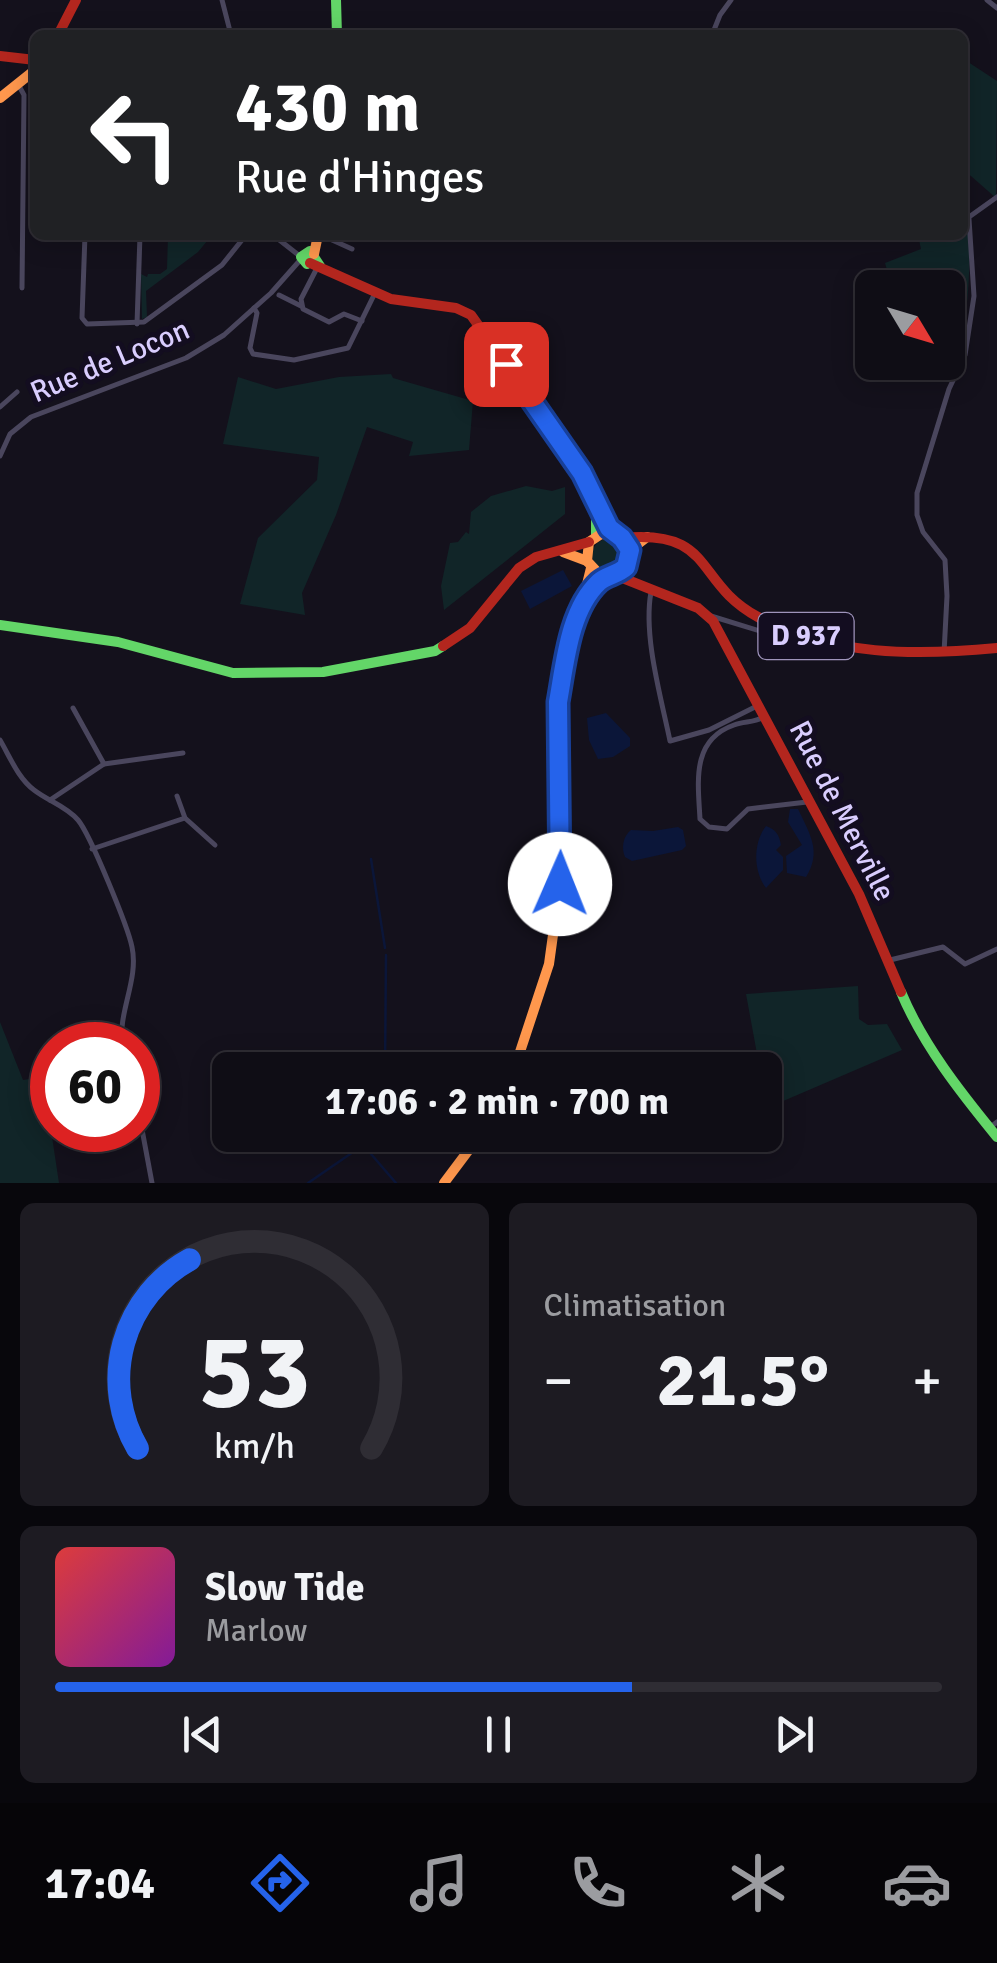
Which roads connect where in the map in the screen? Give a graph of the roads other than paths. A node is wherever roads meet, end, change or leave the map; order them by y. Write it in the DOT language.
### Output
graph roads {
  1 [pos="76,0"];
  2 [pos="222,0"];
  3 [pos="336,0"];
  4 [pos="731,0"];
  5 [pos="987,0"];
  6 [pos="997,8"];
  7 [pos="61,30"];
  8 [pos="229,30"];
  9 [pos="337,30"];
  10 [pos="714,30"];
  11 [pos="0,56"];
  12 [pos="30,59"];
  13 [pos="30,74"];
  14 [pos="18,84"];
  15 [pos="0,98"];
  16 [pos="997,197"];
  17 [pos="968,219"];
  18 [pos="968,239"];
  19 [pos="85,240"];
  20 [pos="140,240"];
  21 [pos="242,240"];
  22 [pos="282,240"];
  23 [pos="352,249"];
  24 [pos="310,254"];
  25 [pos="22,288"];
  26 [pos="375,293"];
  27 [pos="279,295"];
  28 [pos="301,306"];
  29 [pos="254,308"];
  30 [pos="362,321"];
  31 [pos="137,324"];
  32 [pos="18,392"];
  33 [pos="0,407"];
  34 [pos="0,456"];
  35 [pos="592,490"];
  36 [pos="618,535"];
  37 [pos="650,536"];
  38 [pos="593,539"];
  39 [pos="630,550"];
  40 [pos="549,552"];
  41 [pos="589,565"];
  42 [pos="626,567"];
  43 [pos="610,576"];
  44 [pos="648,591"];
  45 [pos="578,613"];
  46 [pos="708,615"];
  47 [pos="0,625"];
  48 [pos="796,633"];
  49 [pos="997,648"];
  50 [pos="944,654"];
  51 [pos="72,708"];
  52 [pos="763,710"];
  53 [pos="0,740"];
  54 [pos="183,753"];
  55 [pos="104,764"];
  56 [pos="176,796"];
  57 [pos="50,800"];
  58 [pos="807,802"];
  59 [pos="185,818"];
  60 [pos="215,845"];
  61 [pos="92,849"];
  62 [pos="997,949"];
  63 [pos="886,961"];
  64 [pos="121,1022"];
  65 [pos="520,1052"];
  66 [pos="994,1129"];
  67 [pos="146,1152"];
  68 [pos="467,1152"];
  69 [pos="152,1183"];
  70 [pos="444,1183"];
  1 -- 7 [label="main road"];
  2 -- 8 [label="street"];
  3 -- 9 [label="main road"];
  4 -- 10 [label="street"];
  5 -- 6 [label="street"];
  11 -- 12 [label="main road"];
  13 -- 14 [label="main road"];
  14 -- 15 [label="main road"];
  14 -- 25 [label="street"];
  16 -- 17 [label="street"];
  18 -- 50 [label="street"];
  19 -- 31 [label="street"];
  20 -- 31 [label="street"];
  21 -- 31 [label="street"];
  22 -- 24 [label="street"];
  23 -- 24 [label="street"];
  24 -- 26 [label="main road"];
  24 -- 28 [label="street"];
  24 -- 29 [label="street, Rue de Locon"];
  26 -- 30 [label="street"];
  26 -- 35 [label="main road"];
  27 -- 28 [label="street"];
  28 -- 30 [label="street"];
  29 -- 30 [label="street"];
  29 -- 34 [label="street, Rue de Locon"];
  32 -- 33 [label="street"];
  35 -- 36 [label="main road"];
  35 -- 38 [label="main road"];
  36 -- 37 [label="main road, D 937"];
  36 -- 38 [label="main road"];
  36 -- 39 [label="main road"];
  37 -- 39 [label="main road"];
  37 -- 48 [label="main road, D 937"];
  38 -- 40 [label="main road"];
  38 -- 41 [label="main road"];
  39 -- 42 [label="main road"];
  40 -- 41 [label="main road"];
  40 -- 47 [label="main road"];
  41 -- 43 [label="main road"];
  41 -- 45 [label="main road"];
  42 -- 43 [label="main road"];
  42 -- 44 [label="main road"];
  43 -- 44 [label="main road"];
  43 -- 45 [label="main road"];
  44 -- 46 [label="main road"];
  44 -- 52 [label="street"];
  45 -- 65 [label="main road"];
  46 -- 48 [label="street"];
  46 -- 52 [label="main road, Rue de Merville"];
  48 -- 50 [label="main road, D 937"];
  49 -- 50 [label="main road, D 937"];
  51 -- 55 [label="street"];
  52 -- 58 [label="main road, Rue de Merville"];
  52 -- 58 [label="street"];
  53 -- 57 [label="street"];
  54 -- 55 [label="street"];
  55 -- 57 [label="street"];
  56 -- 59 [label="street"];
  57 -- 61 [label="street"];
  58 -- 63 [label="main road, Rue de Merville"];
  59 -- 60 [label="street"];
  59 -- 61 [label="street"];
  61 -- 64 [label="street"];
  62 -- 63 [label="street"];
  63 -- 66 [label="main road, Rue de Merville"];
  67 -- 69 [label="street"];
  68 -- 70 [label="main road"];
}
